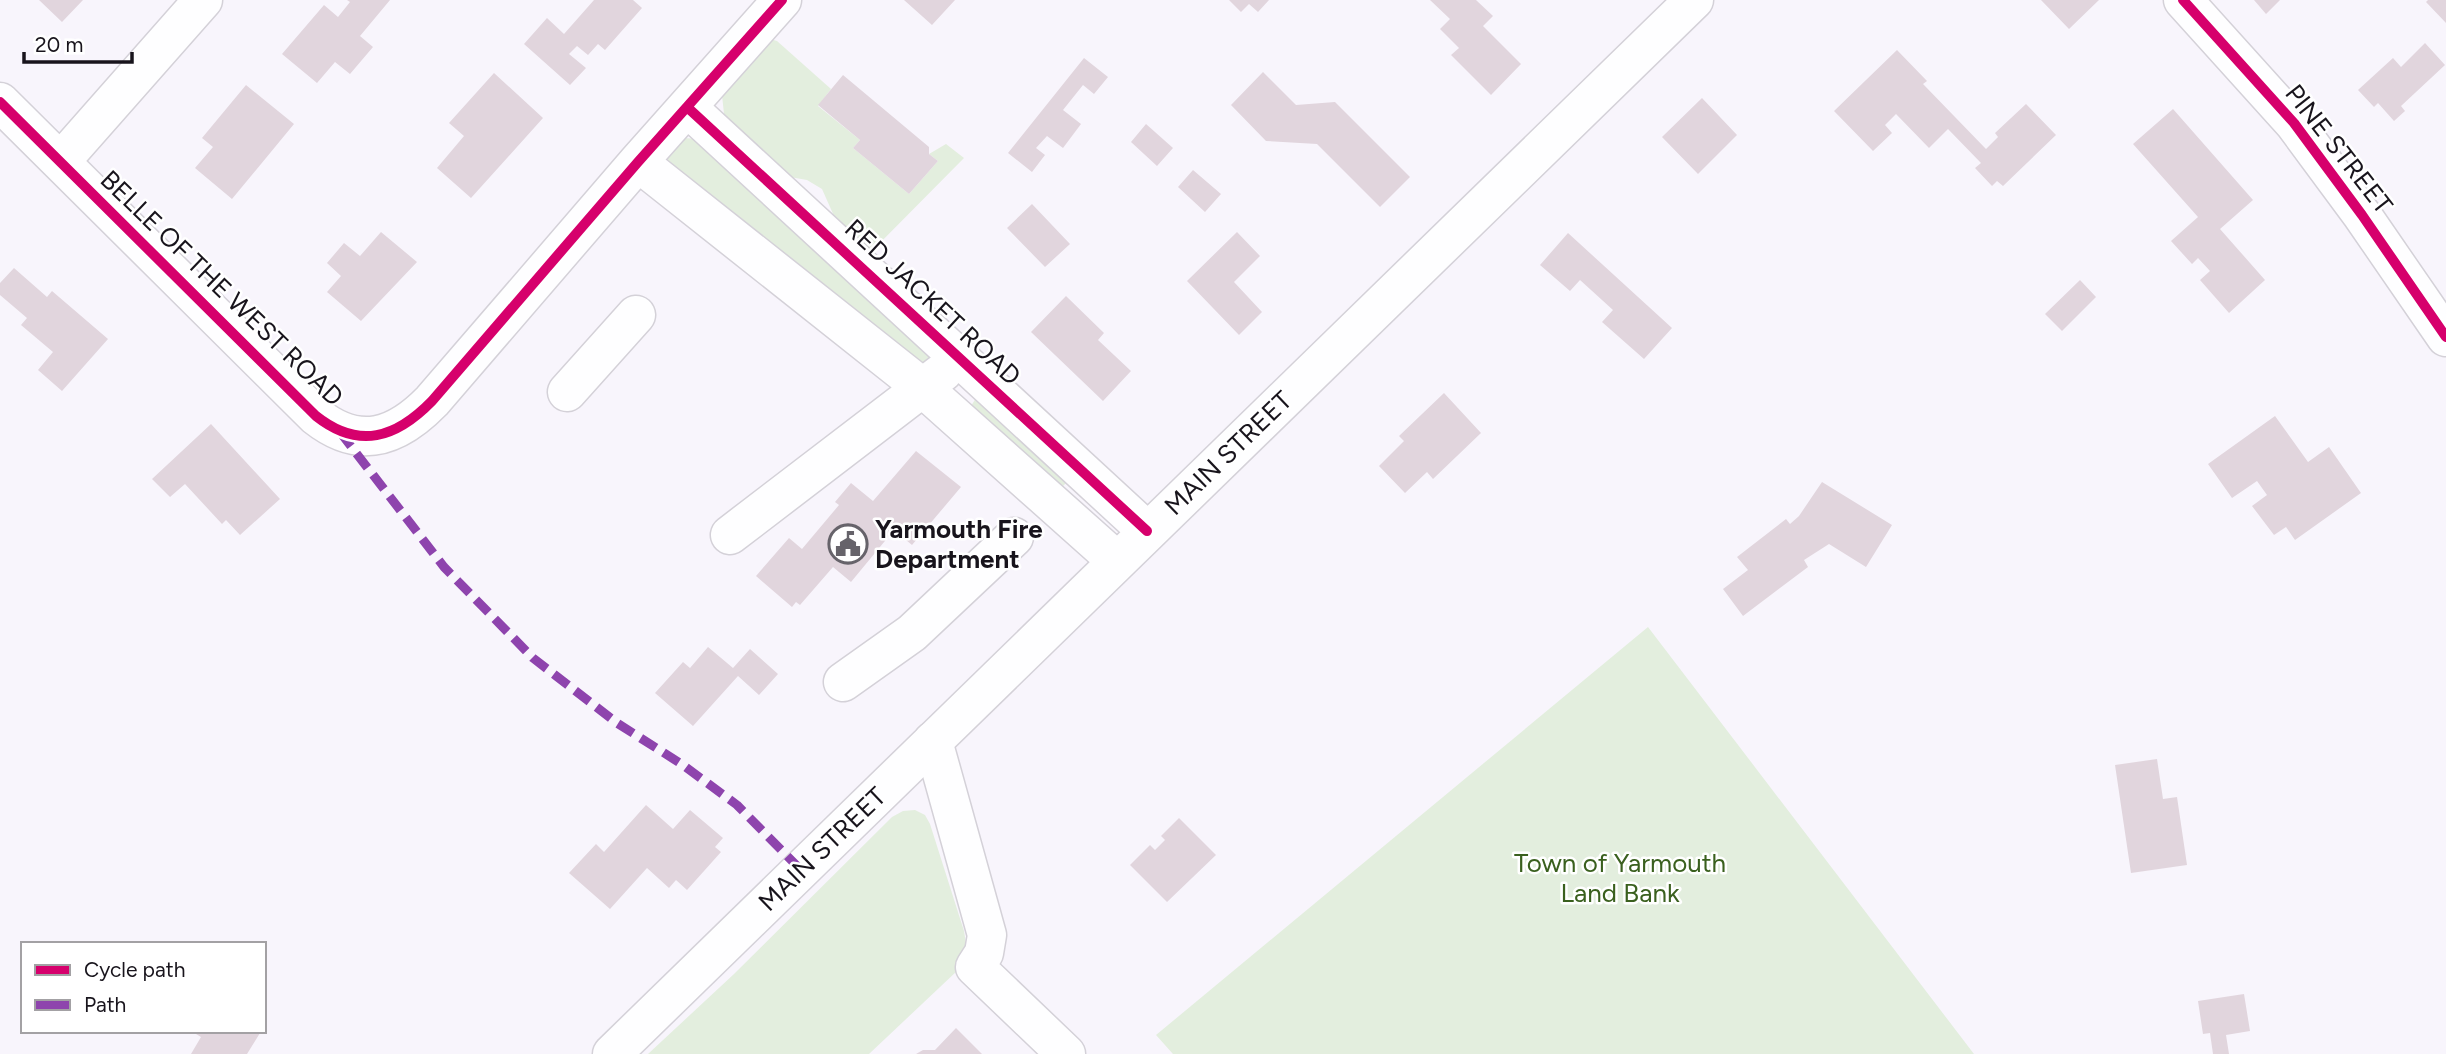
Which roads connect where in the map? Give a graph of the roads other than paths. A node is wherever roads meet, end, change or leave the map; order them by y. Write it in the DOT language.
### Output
graph roads {
  1 [pos="204,0"];
  2 [pos="782,0"];
  3 [pos="2183,0"];
  4 [pos="1677,5"];
  5 [pos="0,102"];
  6 [pos="687,107"];
  7 [pos="61,161"];
  8 [pos="638,163"];
  9 [pos="636,315"];
  10 [pos="2446,337"];
  11 [pos="961,358"];
  12 [pos="923,388"];
  13 [pos="567,393"];
  14 [pos="1147,531"];
  15 [pos="730,535"];
  16 [pos="1014,537"];
  17 [pos="1116,561"];
  18 [pos="843,682"];
  19 [pos="933,741"];
  20 [pos="612,1054"];
  21 [pos="1066,1054"];
  1 -- 7 [label="street"];
  2 -- 6 [label="street"];
  3 -- 10 [label="street, PINE STREET"];
  4 -- 14 [label="street, MAIN STREET"];
  5 -- 7 [label="street, BELLE OF THE WEST ROAD"];
  6 -- 8 [label="street"];
  6 -- 11 [label="street, RED JACKET ROAD"];
  7 -- 8 [label="street, BELLE OF THE WEST ROAD"];
  8 -- 12 [label="street"];
  9 -- 13 [label="street"];
  11 -- 12 [label="street"];
  11 -- 14 [label="street, RED JACKET ROAD"];
  12 -- 15 [label="street"];
  12 -- 17 [label="street"];
  14 -- 17 [label="street, MAIN STREET"];
  16 -- 18 [label="street"];
  17 -- 19 [label="street, MAIN STREET"];
  19 -- 20 [label="street, MAIN STREET"];
  19 -- 21 [label="street"];
}
